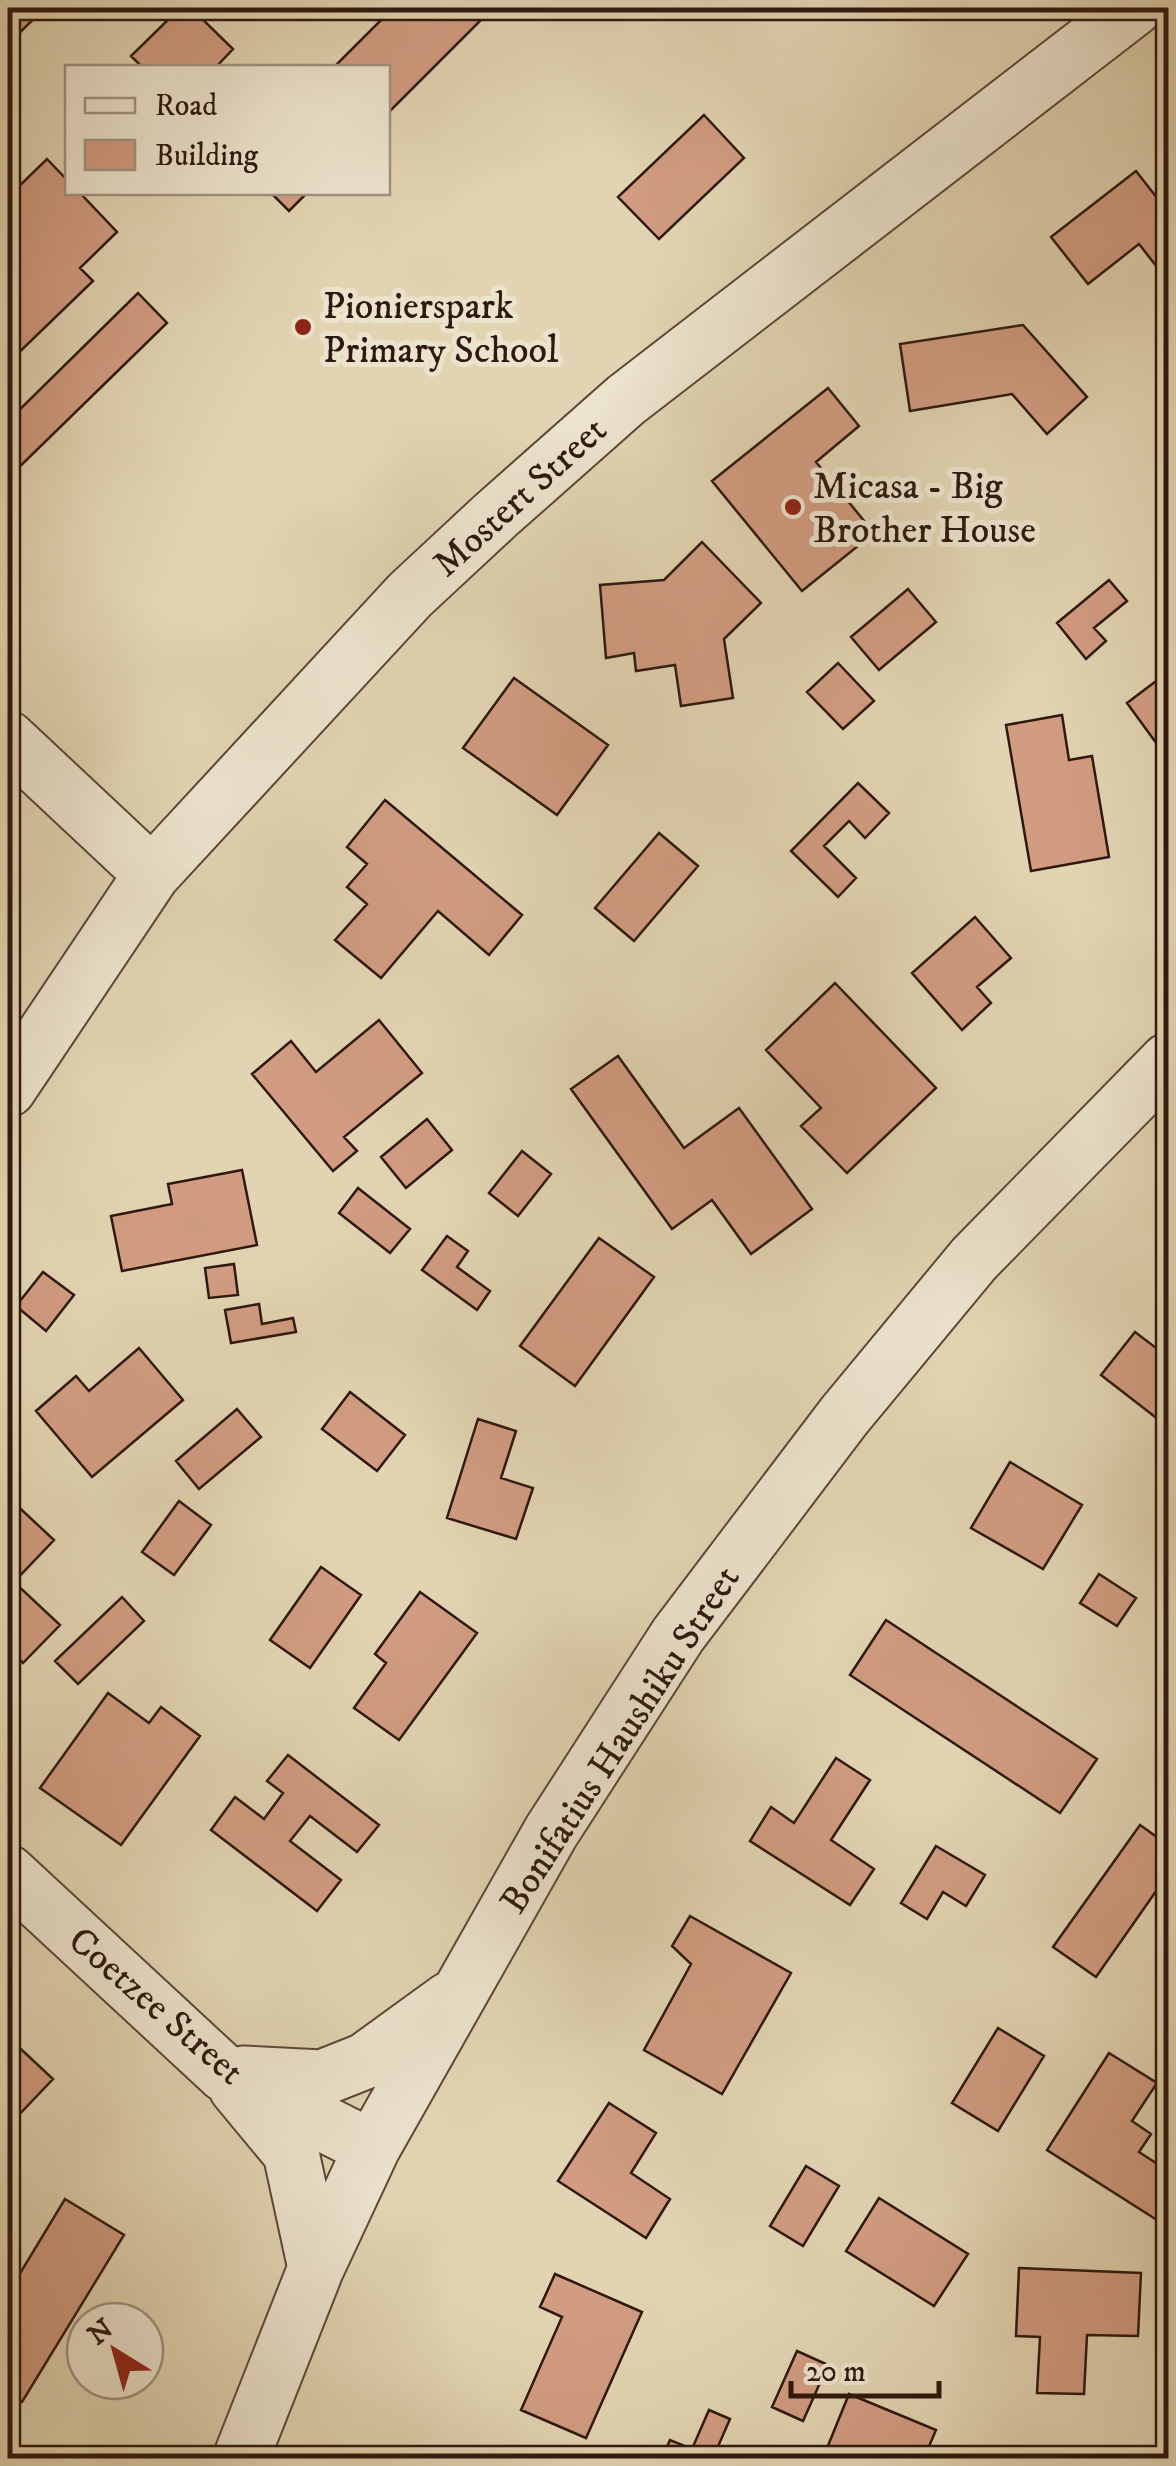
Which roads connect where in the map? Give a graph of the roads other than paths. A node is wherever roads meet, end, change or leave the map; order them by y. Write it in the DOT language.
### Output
graph roads {
  1 [pos="1134,8"];
  2 [pos="8,739"];
  3 [pos="152,874"];
  4 [pos="1168,1061"];
  5 [pos="8,1089"];
  6 [pos="8,1873"];
  7 [pos="460,1992"];
  8 [pos="225,2074"];
  9 [pos="372,2148"];
  10 [pos="316,2268"];
  11 [pos="242,2458"];
  1 -- 3 [label="street, Mostert Street"];
  2 -- 3 [label="street"];
  3 -- 5 [label="street, Mostert Street"];
  4 -- 7 [label="street, Bonifatius Haushiku Street"];
  6 -- 8 [label="street, Coetzee Street"];
  7 -- 8 [label="street"];
  7 -- 9 [label="street, Bonifatius Haushiku Street"];
  8 -- 9 [label="street, Coetzee Street"];
  8 -- 10 [label="street"];
  9 -- 10 [label="street, Bonifatius Haushiku Street"];
  10 -- 11 [label="street, Bonifatius Haushiku Street"];
}
